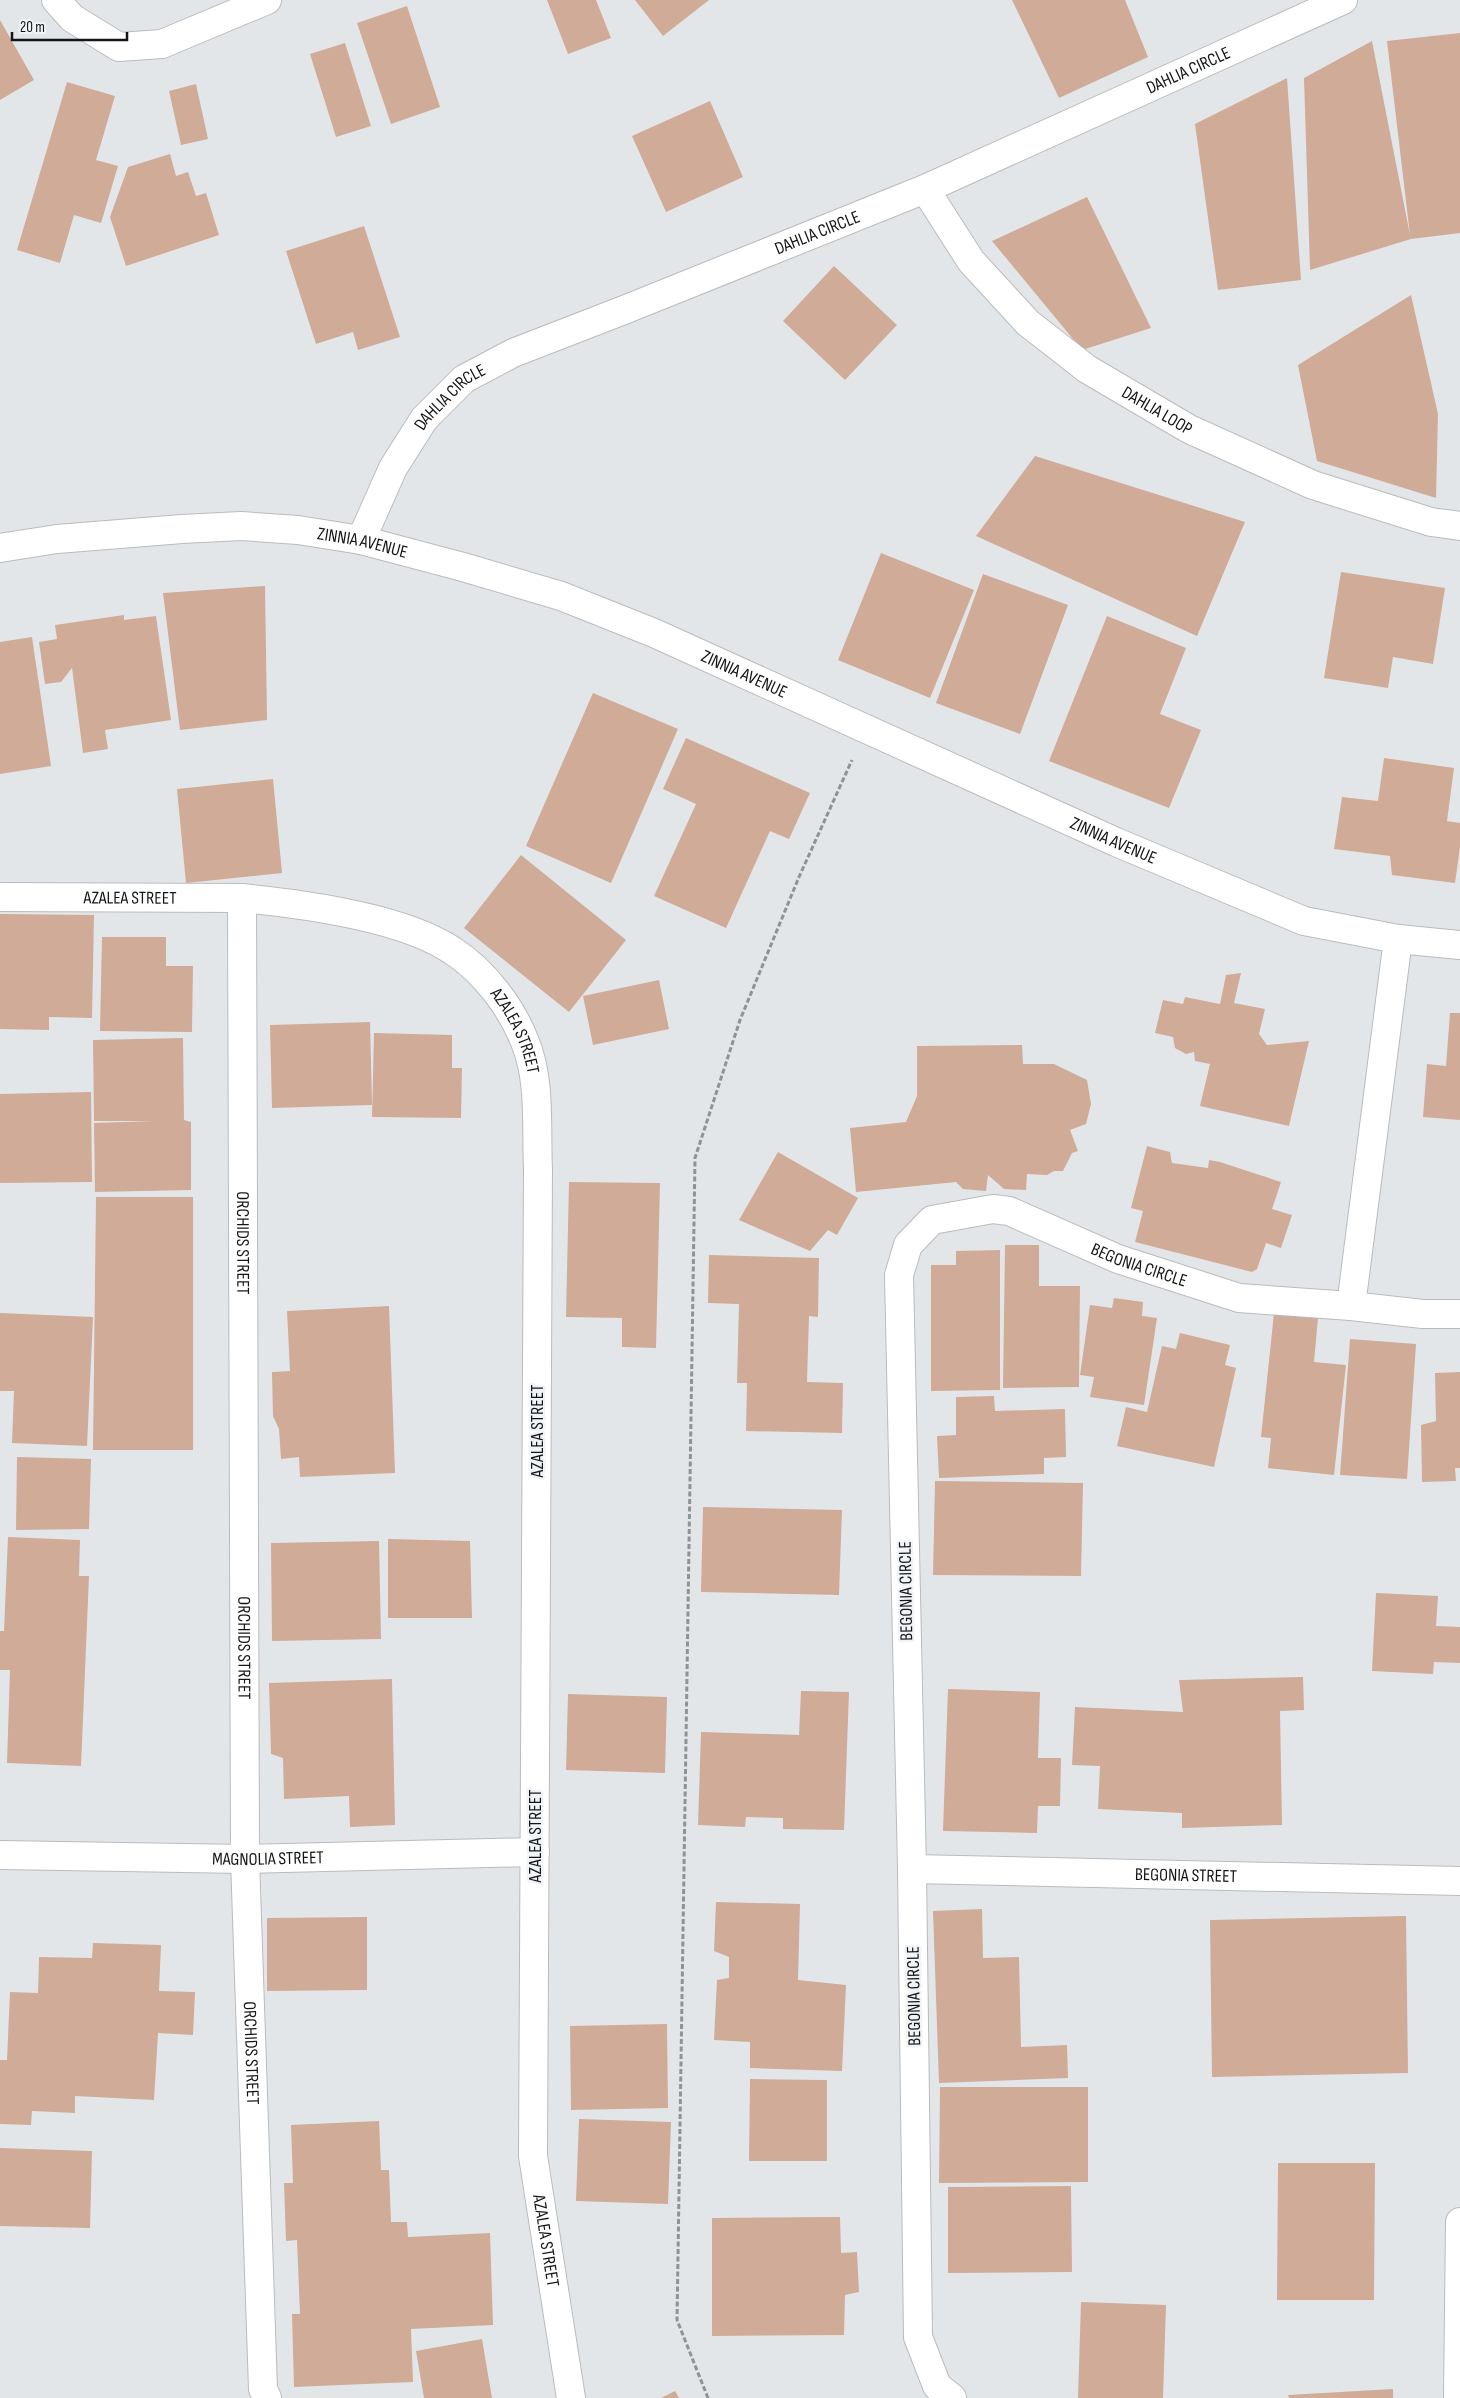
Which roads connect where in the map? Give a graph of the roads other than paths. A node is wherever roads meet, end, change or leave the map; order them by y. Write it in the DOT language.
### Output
graph roads {
  1 [pos="56,0"];
  2 [pos="267,0"];
  3 [pos="1343,0"];
  4 [pos="925,189"];
  5 [pos="1460,526"];
  6 [pos="361,540"];
  7 [pos="0,548"];
  8 [pos="0,897"];
  9 [pos="242,898"];
  10 [pos="1398,939"];
  11 [pos="1460,944"];
  12 [pos="1351,1306"];
  13 [pos="1460,1314"];
  14 [pos="535,1852"];
  15 [pos="0,1855"];
  16 [pos="246,1859"];
  17 [pos="912,1869"];
  18 [pos="1460,1881"];
  19 [pos="1460,2222"];
  20 [pos="267,2398"];
  21 [pos="570,2398"];
  22 [pos="952,2398"];
  23 [pos="1458,2398"];
  1 -- 2 [label="street"];
  3 -- 4 [label="street, DAHLIA CIRCLE"];
  4 -- 5 [label="street, DAHLIA LOOP"];
  4 -- 6 [label="street, DAHLIA CIRCLE"];
  6 -- 7 [label="street, ZINNIA AVENUE"];
  6 -- 10 [label="street, ZINNIA AVENUE"];
  8 -- 9 [label="street, AZALEA STREET"];
  9 -- 14 [label="street, AZALEA STREET"];
  9 -- 16 [label="street, ORCHIDS STREET"];
  10 -- 11 [label="street, ZINNIA AVENUE"];
  10 -- 12 [label="street"];
  12 -- 13 [label="street, BEGONIA CIRCLE"];
  12 -- 17 [label="street, BEGONIA CIRCLE"];
  14 -- 16 [label="street, MAGNOLIA STREET"];
  14 -- 21 [label="street, AZALEA STREET"];
  15 -- 16 [label="street, MAGNOLIA STREET"];
  16 -- 20 [label="street, ORCHIDS STREET"];
  17 -- 18 [label="street, BEGONIA STREET"];
  17 -- 22 [label="street, BEGONIA CIRCLE"];
  19 -- 23 [label="street"];
}
